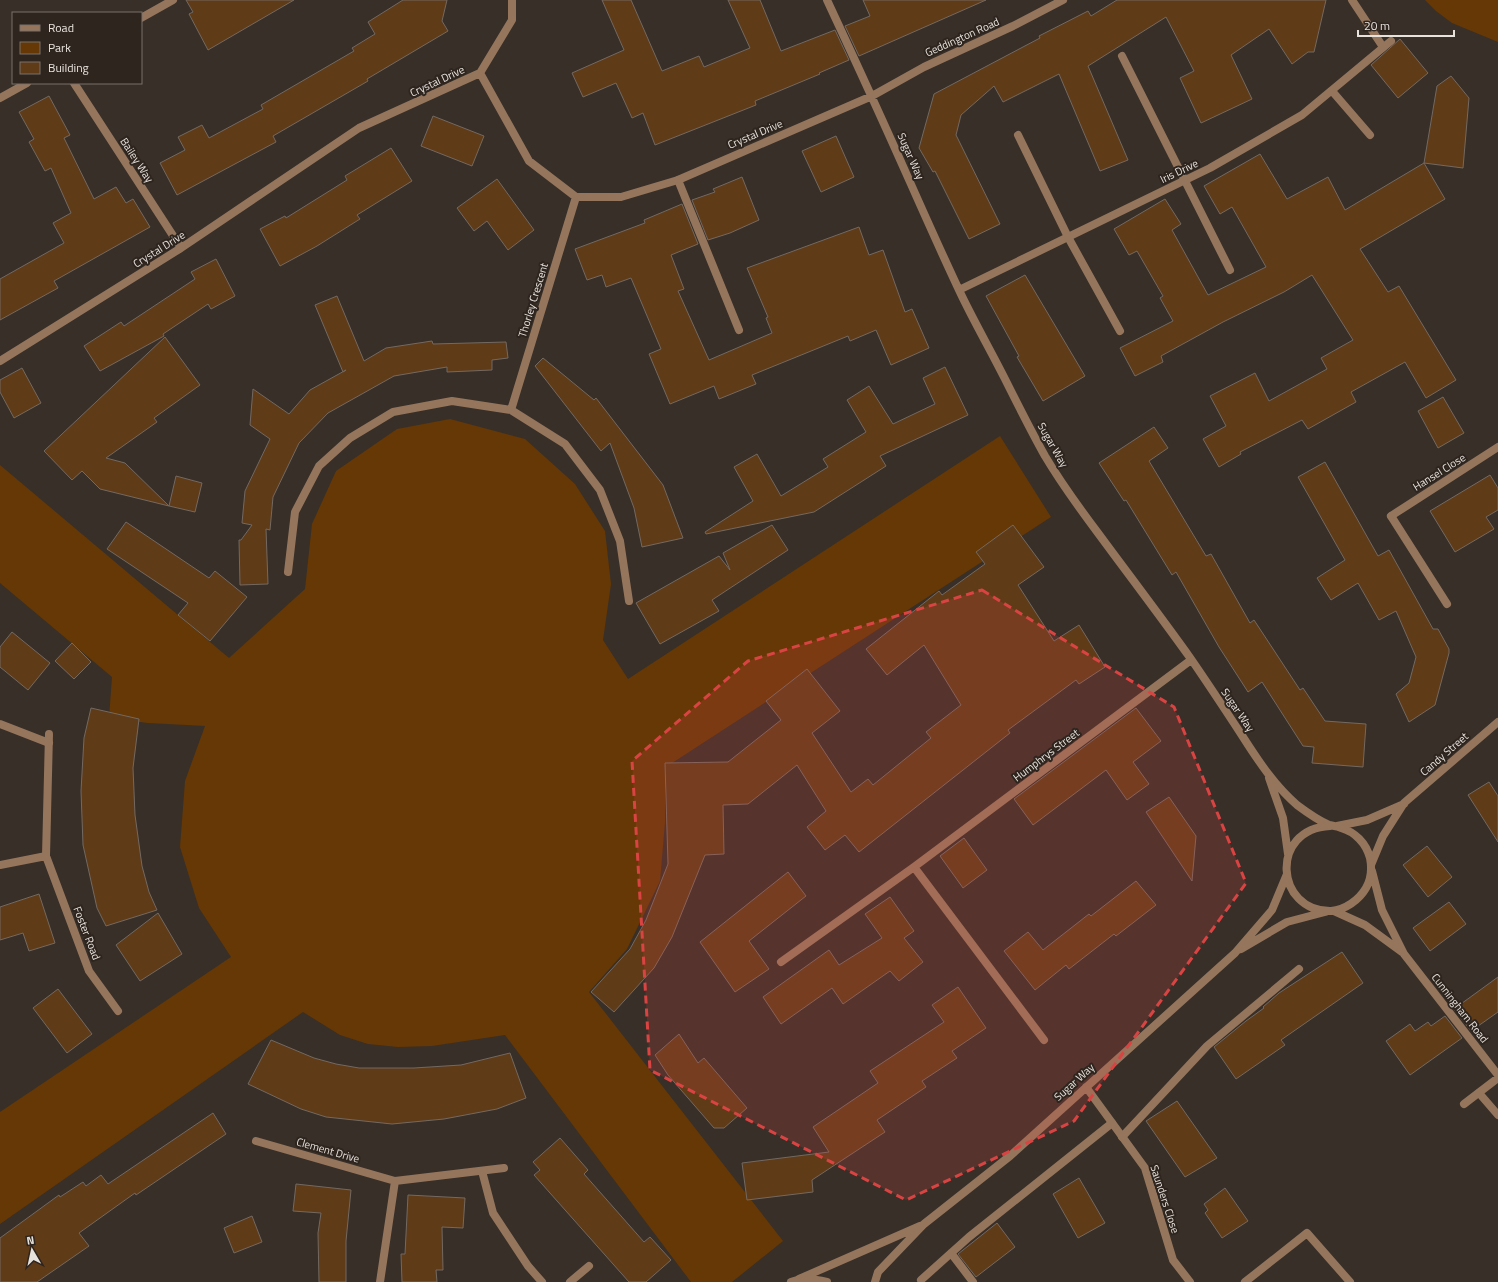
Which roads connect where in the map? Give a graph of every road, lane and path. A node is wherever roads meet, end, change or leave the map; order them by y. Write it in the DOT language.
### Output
graph roads {
  1 [pos="173,0"];
  2 [pos="512,0"];
  3 [pos="827,0"];
  4 [pos="1063,0"];
  5 [pos="1352,0"];
  6 [pos="142,17"];
  7 [pos="1391,41"];
  8 [pos="1383,48"];
  9 [pos="1122,56"];
  10 [pos="480,73"];
  11 [pos="25,84"];
  12 [pos="75,84"];
  13 [pos="1332,91"];
  14 [pos="872,96"];
  15 [pos="0,98"];
  16 [pos="1370,135"];
  17 [pos="1018,136"];
  18 [pos="678,180"];
  19 [pos="1185,181"];
  20 [pos="576,197"];
  21 [pos="1068,237"];
  22 [pos="181,248"];
  23 [pos="1230,270"];
  24 [pos="959,290"];
  25 [pos="739,330"];
  26 [pos="1120,331"];
  27 [pos="0,361"];
  28 [pos="511,410"];
  29 [pos="1498,447"];
  30 [pos="288,572"];
  31 [pos="629,601"];
  32 [pos="1447,604"];
  33 [pos="1191,660"];
  34 [pos="1498,722"];
  35 [pos="0,724"];
  36 [pos="49,734"];
  37 [pos="49,743"];
  38 [pos="1268,775"];
  39 [pos="1404,803"];
  40 [pos="1332,826"];
  41 [pos="1288,854"];
  42 [pos="46,856"];
  43 [pos="0,865"];
  44 [pos="1371,866"];
  45 [pos="914,867"];
  46 [pos="1286,874"];
  47 [pos="1331,911"];
  48 [pos="1235,953"];
  49 [pos="1404,954"];
  50 [pos="781,962"];
  51 [pos="1298,968"];
  52 [pos="118,1011"];
  53 [pos="1044,1040"];
  54 [pos="1498,1076"];
  55 [pos="1086,1087"];
  56 [pos="1479,1093"];
  57 [pos="1464,1104"];
  58 [pos="1498,1115"];
  59 [pos="1112,1123"];
  60 [pos="1122,1137"];
  61 [pos="256,1141"];
  62 [pos="504,1168"];
  63 [pos="482,1171"];
  64 [pos="395,1181"];
  65 [pos="924,1224"];
  66 [pos="951,1253"];
  67 [pos="589,1266"];
  68 [pos="921,1280"];
  69 [pos="795,1281"];
  70 [pos="380,1282"];
  71 [pos="542,1282"];
  72 [pos="570,1282"];
  73 [pos="827,1282"];
  74 [pos="875,1282"];
  75 [pos="973,1282"];
  76 [pos="1190,1282"];
  77 [pos="1245,1282"];
  78 [pos="1350,1282"];
  1 -- 6 [label="street"];
  2 -- 10 [label="street"];
  3 -- 14 [label="street, Sugar Way"];
  4 -- 14 [label="street, Geddington Road"];
  5 -- 8 [label="street"];
  7 -- 8 [label="street, Iris Drive"];
  8 -- 13 [label="street, Iris Drive"];
  9 -- 19 [label="street"];
  10 -- 20 [label="street, Crystal Drive"];
  10 -- 22 [label="street, Crystal Drive"];
  11 -- 15 [label="street"];
  12 -- 22 [label="street, Bailey Way"];
  13 -- 16 [label="street"];
  13 -- 19 [label="street, Iris Drive"];
  14 -- 18 [label="street, Crystal Drive"];
  14 -- 24 [label="street, Sugar Way"];
  17 -- 21 [label="street"];
  18 -- 20 [label="street, Crystal Drive"];
  18 -- 25 [label="street"];
  19 -- 21 [label="street, Iris Drive"];
  19 -- 23 [label="street"];
  20 -- 28 [label="street, Thorley Crescent"];
  21 -- 24 [label="street, Iris Drive"];
  21 -- 26 [label="street"];
  22 -- 27 [label="street, Crystal Drive"];
  24 -- 33 [label="street, Sugar Way"];
  28 -- 30 [label="street"];
  28 -- 31 [label="street"];
  29 -- 32 [label="street, Hansel Close"];
  33 -- 38 [label="street, Sugar Way"];
  33 -- 45 [label="street, Humphrys Street"];
  34 -- 39 [label="street, Candy Street"];
  35 -- 37 [label="street"];
  36 -- 37 [label="street, Foster Road"];
  37 -- 42 [label="street, Foster Road"];
  38 -- 40 [label="street, Sugar Way"];
  38 -- 41 [label="street, Sugar Way"];
  39 -- 40 [label="street, Candy Street"];
  39 -- 44 [label="street, Candy Street"];
  40 -- 41 [label="street"];
  40 -- 44 [label="street"];
  41 -- 46 [label="street"];
  42 -- 43 [label="street"];
  42 -- 52 [label="street, Foster Road"];
  44 -- 47 [label="street"];
  44 -- 49 [label="street, Cunningham Road"];
  45 -- 50 [label="street, Humphrys Street"];
  45 -- 53 [label="street"];
  46 -- 47 [label="street"];
  46 -- 48 [label="street, Sugar Way"];
  47 -- 48 [label="street, Sugar Way"];
  47 -- 49 [label="street, Cunningham Road"];
  48 -- 55 [label="street, Sugar Way"];
  49 -- 54 [label="street, Cunningham Road"];
  51 -- 60 [label="street"];
  54 -- 56 [label="street, Cunningham Road"];
  55 -- 59 [label="street, Saunders Close"];
  55 -- 65 [label="street, Sugar Way"];
  56 -- 57 [label="street, Cunningham Road"];
  56 -- 58 [label="street"];
  59 -- 60 [label="street, Saunders Close"];
  59 -- 66 [label="street"];
  60 -- 76 [label="street, Saunders Close"];
  61 -- 64 [label="street, Clement Drive"];
  62 -- 63 [label="street, Clement Drive"];
  63 -- 64 [label="street, Clement Drive"];
  63 -- 71 [label="street"];
  64 -- 70 [label="street"];
  65 -- 69 [label="street, Sugar Way"];
  65 -- 74 [label="street, Sugar Way"];
  66 -- 68 [label="street"];
  66 -- 75 [label="street"];
  67 -- 72 [label="street"];
  69 -- 73 [label="street"];
  77 -- 78 [label="street"];
}
